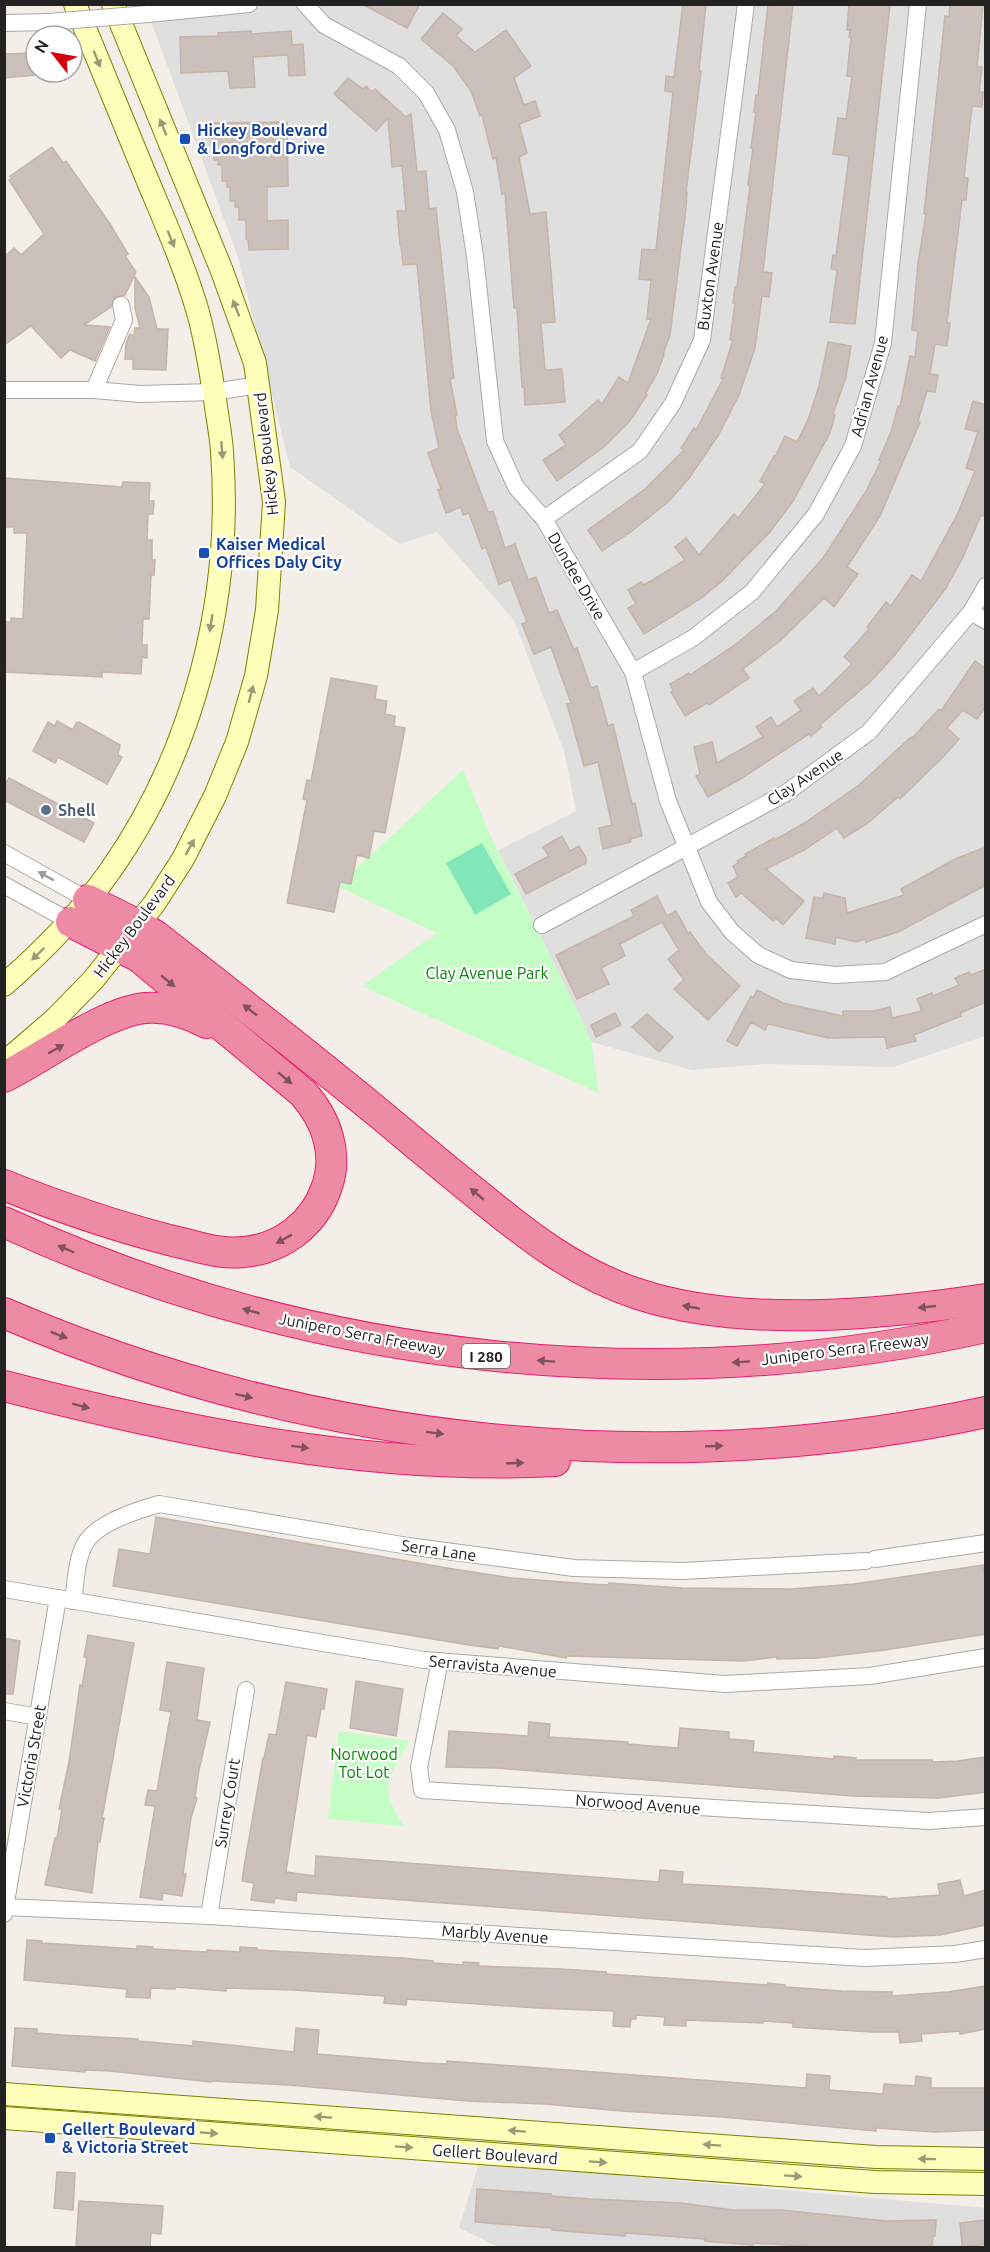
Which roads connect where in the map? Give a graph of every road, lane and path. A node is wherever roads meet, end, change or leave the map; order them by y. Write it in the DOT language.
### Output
graph roads {
  1 [pos="75,4"];
  2 [pos="113,4"];
  3 [pos="249,4"];
  4 [pos="305,4"];
  5 [pos="746,4"];
  6 [pos="918,4"];
  7 [pos="4,23"];
  8 [pos="121,305"];
  9 [pos="258,385"];
  10 [pos="4,390"];
  11 [pos="94,390"];
  12 [pos="214,392"];
  13 [pos="544,519"];
  14 [pos="986,586"];
  15 [pos="978,616"];
  16 [pos="633,672"];
  17 [pos="688,845"];
  18 [pos="4,853"];
  19 [pos="4,885"];
  20 [pos="80,911"];
  21 [pos="986,924"];
  22 [pos="542,926"];
  23 [pos="130,936"];
  24 [pos="4,985"];
  25 [pos="240,1041"];
  26 [pos="4,1063"];
  27 [pos="4,1077"];
  28 [pos="4,1185"];
  29 [pos="4,1222"];
  30 [pos="986,1299"];
  31 [pos="4,1313"];
  32 [pos="986,1327"];
  33 [pos="4,1386"];
  34 [pos="986,1412"];
  35 [pos="681,1447"];
  36 [pos="986,1543"];
  37 [pos="4,1589"];
  38 [pos="65,1600"];
  39 [pos="986,1657"];
  40 [pos="440,1661"];
  41 [pos="246,1690"];
  42 [pos="4,1711"];
  43 [pos="38,1717"];
  44 [pos="986,1816"];
  45 [pos="5,1910"];
  46 [pos="209,1916"];
  47 [pos="986,1949"];
  48 [pos="4,2094"];
  49 [pos="4,2118"];
  50 [pos="986,2159"];
  51 [pos="986,2184"];
  1 -- 12 [label="main road, one-way"];
  9 -- 2 [label="main road, Hickey Boulevard, one-way"];
  3 -- 7 [label="street, bridge"];
  4 -- 13 [label="street, Dundee Drive"];
  5 -- 13 [label="street, Buxton Avenue"];
  6 -- 16 [label="street, Adrian Avenue"];
  8 -- 11 [label="street"];
  9 -- 12 [label="street"];
  23 -- 9 [label="main road, Hickey Boulevard, one-way"];
  10 -- 11 [label="street"];
  11 -- 12 [label="street"];
  12 -- 20 [label="main road, one-way"];
  13 -- 16 [label="street, Dundee Drive"];
  14 -- 15 [label="street, Clay Avenue"];
  15 -- 17 [label="street, Clay Avenue"];
  16 -- 17 [label="street, Dundee Drive"];
  17 -- 21 [label="street, Dundee Drive"];
  17 -- 22 [label="street, Clay Avenue"];
  20 -- 18 [label="street, one-way"];
  19 -- 20 [label="street"];
  20 -- 23 [label="highway"];
  20 -- 24 [label="main road, one-way"];
  23 -- 25 [label="highway, one-way"];
  23 -- 26 [label="main road, Hickey Boulevard"];
  30 -- 23 [label="highway, one-way"];
  27 -- 25 [label="highway, one-way"];
  25 -- 28 [label="highway, one-way"];
  32 -- 29 [label="highway, Junipero Serra Freeway / I 280, one-way"];
  31 -- 35 [label="highway, one-way"];
  33 -- 35 [label="highway, one-way"];
  35 -- 34 [label="highway, one-way"];
  36 -- 38 [label="street, Serra Lane"];
  37 -- 38 [label="street, Serravista Avenue"];
  38 -- 40 [label="street, Serravista Avenue"];
  38 -- 43 [label="street, Victoria Street"];
  39 -- 40 [label="street, Serravista Avenue"];
  40 -- 44 [label="street, Norwood Avenue"];
  41 -- 46 [label="street, Surrey Court"];
  42 -- 43 [label="street"];
  43 -- 45 [label="street, Victoria Street"];
  45 -- 46 [label="street, Marbly Avenue"];
  46 -- 47 [label="street, Marbly Avenue"];
  50 -- 48 [label="main road, Gellert Boulevard, one-way"];
  49 -- 51 [label="main road, Gellert Boulevard, one-way"];
}
